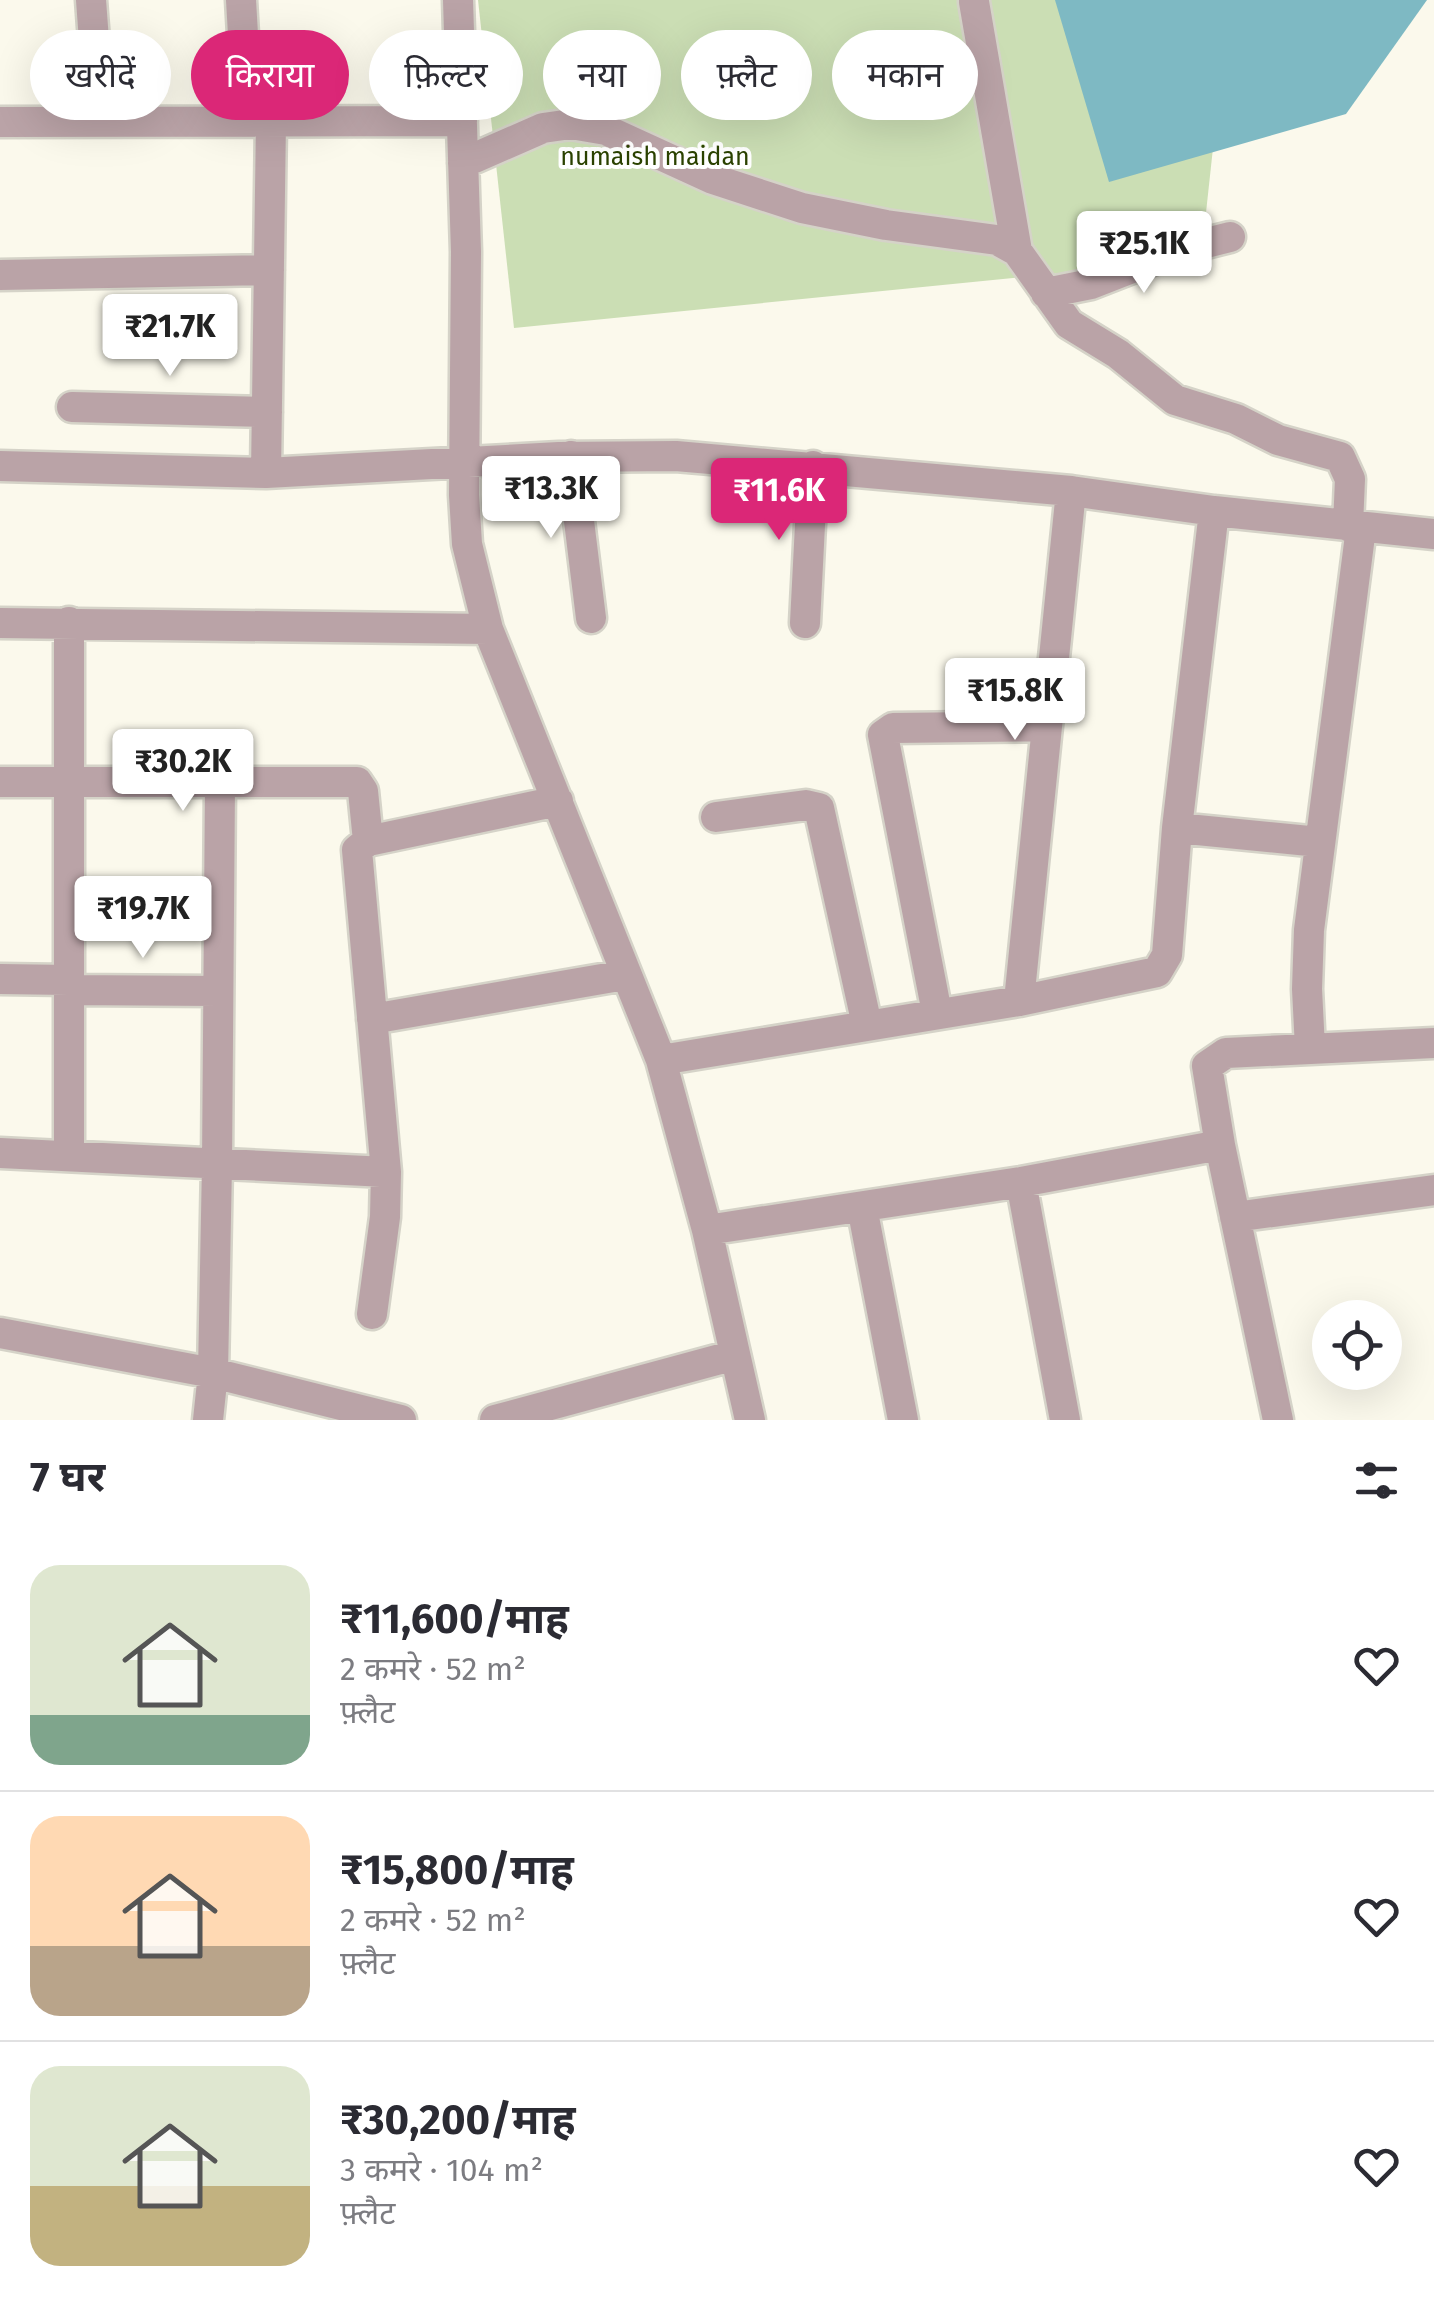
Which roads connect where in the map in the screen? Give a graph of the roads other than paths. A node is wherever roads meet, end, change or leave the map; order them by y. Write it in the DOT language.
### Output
graph roads {
  1 [pos="91,0"];
  2 [pos="241,0"];
  3 [pos="458,0"];
  4 [pos="974,2"];
  5 [pos="259,121"];
  6 [pos="462,121"];
  7 [pos="0,122"];
  8 [pos="100,122"];
  9 [pos="464,163"];
  10 [pos="1230,238"];
  11 [pos="1017,252"];
  12 [pos="269,270"];
  13 [pos="0,276"];
  14 [pos="1046,292"];
  15 [pos="72,407"];
  16 [pos="267,412"];
  17 [pos="571,456"];
  18 [pos="465,463"];
  19 [pos="0,466"];
  20 [pos="813,466"];
  21 [pos="266,473"];
  22 [pos="1070,491"];
  23 [pos="1214,511"];
  24 [pos="1355,527"];
  25 [pos="1434,534"];
  26 [pos="591,618"];
  27 [pos="69,622"];
  28 [pos="0,623"];
  29 [pos="804,623"];
  30 [pos="488,630"];
  31 [pos="1047,726"];
  32 [pos="0,782"];
  33 [pos="69,782"];
  34 [pos="220,784"];
  35 [pos="558,801"];
  36 [pos="716,817"];
  37 [pos="1177,828"];
  38 [pos="368,840"];
  39 [pos="1319,842"];
  40 [pos="625,975"];
  41 [pos="0,979"];
  42 [pos="69,985"];
  43 [pos="218,991"];
  44 [pos="1019,1000"];
  45 [pos="938,1013"];
  46 [pos="372,1019"];
  47 [pos="867,1025"];
  48 [pos="1434,1043"];
  49 [pos="1310,1048"];
  50 [pos="661,1060"];
  51 [pos="1220,1145"];
  52 [pos="0,1152"];
  53 [pos="68,1156"];
  54 [pos="216,1164"];
  55 [pos="386,1172"];
  56 [pos="1021,1182"];
  57 [pos="1434,1190"];
  58 [pos="862,1207"];
  59 [pos="1235,1217"];
  60 [pos="708,1230"];
  61 [pos="372,1314"];
  62 [pos="0,1332"];
  63 [pos="735,1356"];
  64 [pos="212,1373"];
  65 [pos="208,1420"];
  66 [pos="400,1420"];
  67 [pos="495,1420"];
  68 [pos="750,1420"];
  69 [pos="902,1420"];
  70 [pos="1065,1420"];
  71 [pos="1278,1420"];
  1 -- 8 [label="street"];
  2 -- 5 [label="street"];
  3 -- 6 [label="street"];
  4 -- 11 [label="street"];
  5 -- 6 [label="street"];
  5 -- 8 [label="street"];
  5 -- 12 [label="street"];
  6 -- 9 [label="street"];
  7 -- 8 [label="street"];
  9 -- 11 [label="street"];
  9 -- 18 [label="street"];
  10 -- 14 [label="street"];
  11 -- 14 [label="street"];
  12 -- 13 [label="street"];
  12 -- 16 [label="street"];
  14 -- 24 [label="street"];
  15 -- 16 [label="street"];
  16 -- 21 [label="street"];
  17 -- 18 [label="street"];
  17 -- 20 [label="street"];
  17 -- 26 [label="street"];
  18 -- 21 [label="street"];
  18 -- 30 [label="street"];
  19 -- 21 [label="street"];
  20 -- 22 [label="street"];
  20 -- 29 [label="street"];
  22 -- 23 [label="street"];
  22 -- 31 [label="street"];
  23 -- 24 [label="street"];
  23 -- 37 [label="street"];
  24 -- 25 [label="street"];
  24 -- 39 [label="street"];
  27 -- 28 [label="street"];
  27 -- 30 [label="street"];
  27 -- 33 [label="street"];
  30 -- 35 [label="street"];
  31 -- 44 [label="street"];
  31 -- 45 [label="street"];
  32 -- 33 [label="street"];
  33 -- 34 [label="street"];
  33 -- 42 [label="street"];
  34 -- 38 [label="street"];
  34 -- 43 [label="street"];
  35 -- 38 [label="street"];
  35 -- 40 [label="street"];
  36 -- 47 [label="street"];
  37 -- 39 [label="street"];
  37 -- 44 [label="street"];
  38 -- 46 [label="street"];
  39 -- 49 [label="street"];
  40 -- 46 [label="street"];
  40 -- 50 [label="street"];
  41 -- 42 [label="street"];
  42 -- 43 [label="street"];
  42 -- 53 [label="street"];
  43 -- 54 [label="street"];
  44 -- 45 [label="street"];
  45 -- 47 [label="street"];
  46 -- 55 [label="street"];
  47 -- 50 [label="street"];
  48 -- 49 [label="street"];
  49 -- 51 [label="street"];
  50 -- 60 [label="street"];
  51 -- 56 [label="street"];
  51 -- 59 [label="street"];
  52 -- 53 [label="street"];
  53 -- 54 [label="street"];
  54 -- 55 [label="street"];
  54 -- 64 [label="street"];
  55 -- 61 [label="street"];
  56 -- 58 [label="street"];
  56 -- 70 [label="street"];
  57 -- 59 [label="street"];
  58 -- 60 [label="street"];
  58 -- 69 [label="street"];
  59 -- 71 [label="street"];
  60 -- 63 [label="street"];
  62 -- 64 [label="street"];
  63 -- 67 [label="street"];
  63 -- 68 [label="street"];
  64 -- 65 [label="street"];
  64 -- 66 [label="street"];
}
